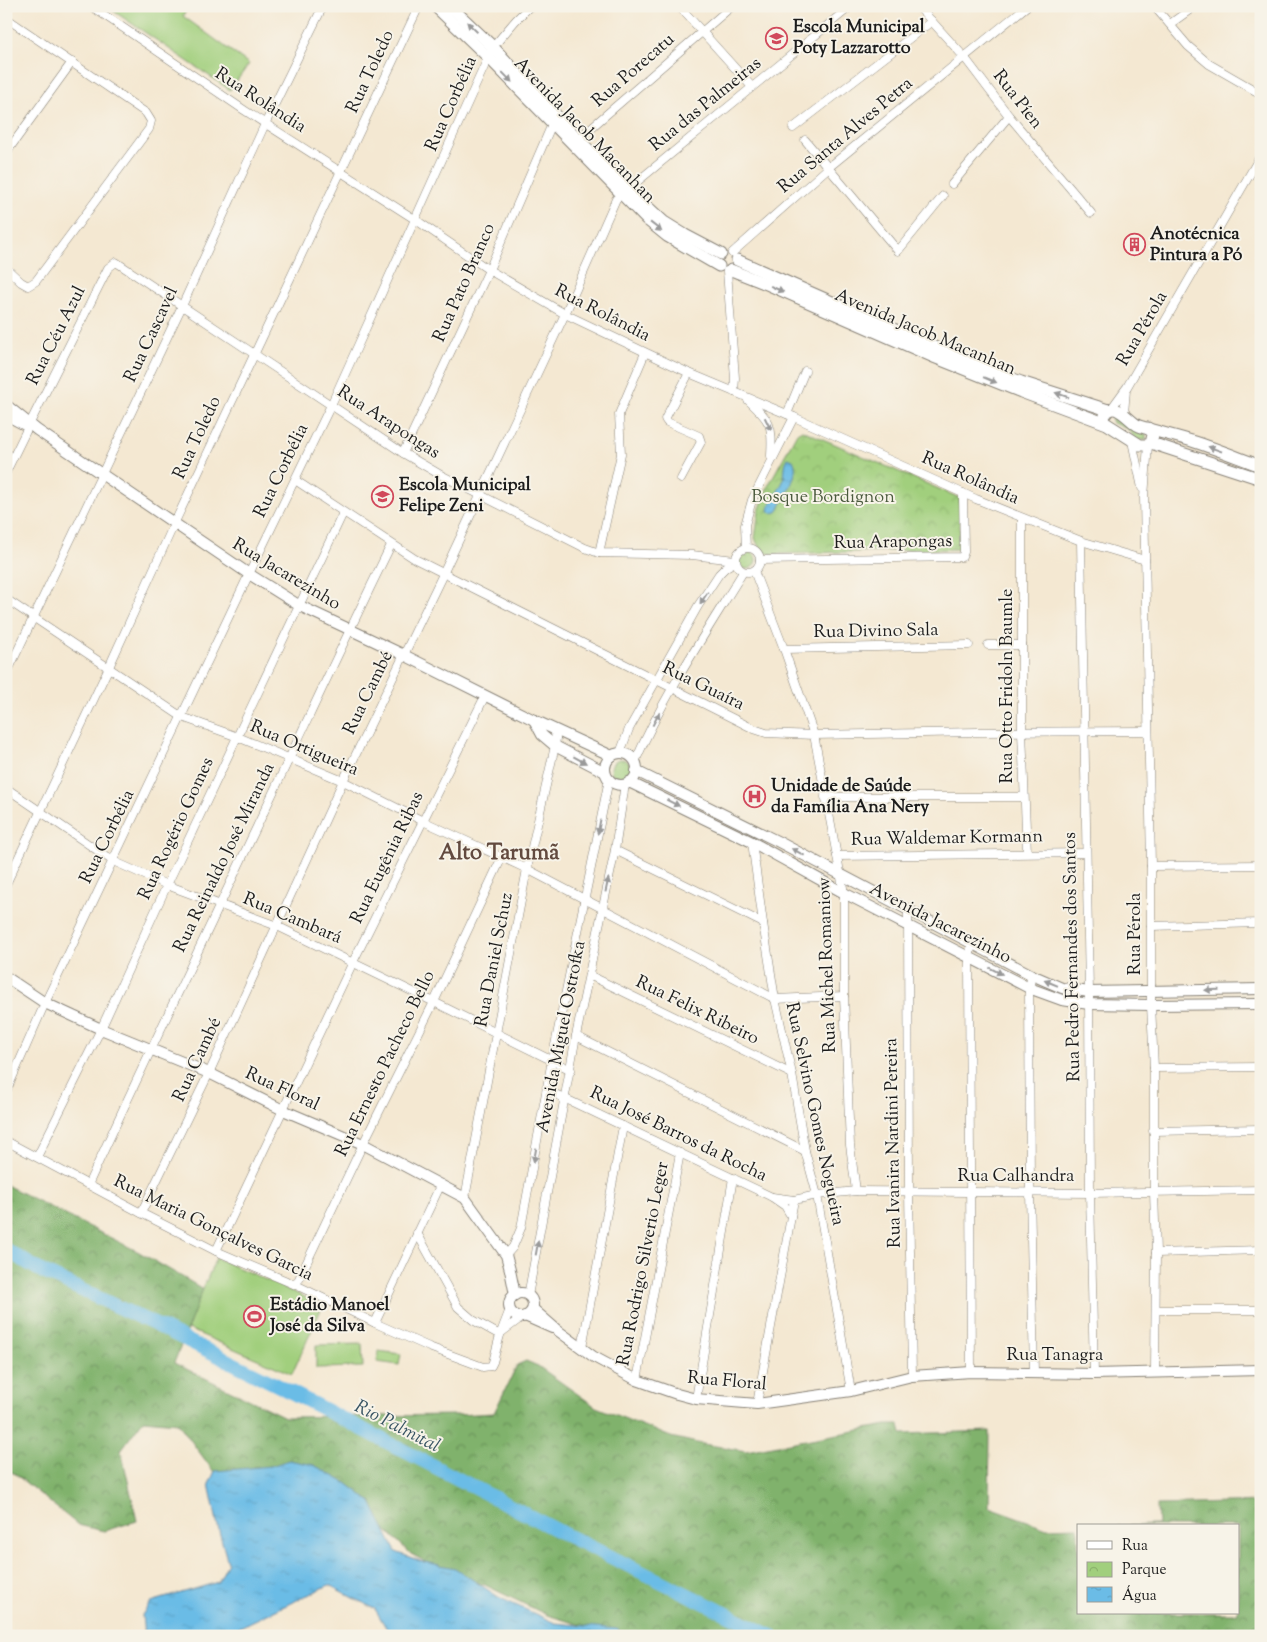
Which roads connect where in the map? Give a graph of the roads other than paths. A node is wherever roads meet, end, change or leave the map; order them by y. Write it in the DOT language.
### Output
graph roads {
  1 [pos="91,6"];
  2 [pos="323,6"];
  3 [pos="419,6"];
  4 [pos="435,6"];
  5 [pos="450,6"];
  6 [pos="530,6"];
  7 [pos="679,6"];
  8 [pos="732,6"];
  9 [pos="851,6"];
  10 [pos="918,6"];
  11 [pos="1027,6"];
  12 [pos="1154,6"];
  13 [pos="1195,6"];
  14 [pos="6,18"];
  15 [pos="932,22"];
  16 [pos="1170,24"];
  17 [pos="703,32"];
  18 [pos="491,53"];
  19 [pos="965,58"];
  20 [pos="72,62"];
  21 [pos="752,87"];
  22 [pos="1261,94"];
  23 [pos="1009,116"];
  24 [pos="265,124"];
  25 [pos="552,124"];
  26 [pos="793,128"];
  27 [pos="578,139"];
  28 [pos="806,140"];
  29 [pos="6,153"];
  30 [pos="1261,155"];
  31 [pos="828,168"];
  32 [pos="341,172"];
  33 [pos="952,184"];
  34 [pos="624,191"];
  35 [pos="943,196"];
  36 [pos="1091,213"];
  37 [pos="416,220"];
  38 [pos="730,255"];
  39 [pos="6,268"];
  40 [pos="108,268"];
  41 [pos="726,269"];
  42 [pos="489,270"];
  43 [pos="182,306"];
  44 [pos="565,314"];
  45 [pos="646,353"];
  46 [pos="255,354"];
  47 [pos="805,371"];
  48 [pos="689,373"];
  49 [pos="1127,387"];
  50 [pos="734,392"];
  51 [pos="744,396"];
  52 [pos="6,405"];
  53 [pos="331,405"];
  54 [pos="1110,410"];
  55 [pos="1124,413"];
  56 [pos="6,415"];
  57 [pos="790,415"];
  58 [pos="1107,424"];
  59 [pos="32,426"];
  60 [pos="1148,428"];
  61 [pos="1132,441"];
  62 [pos="1149,444"];
  63 [pos="403,453"];
  64 [pos="771,461"];
  65 [pos="1261,466"];
  66 [pos="6,472"];
  67 [pos="103,474"];
  68 [pos="682,479"];
  69 [pos="1261,479"];
  70 [pos="295,480"];
  71 [pos="963,493"];
  72 [pos="480,494"];
  73 [pos="1144,497"];
  74 [pos="343,513"];
  75 [pos="1022,518"];
  76 [pos="175,522"];
  77 [pos="1081,541"];
  78 [pos="391,545"];
  79 [pos="746,548"];
  80 [pos="599,553"];
  81 [pos="760,560"];
  82 [pos="1145,560"];
  83 [pos="736,561"];
  84 [pos="754,571"];
  85 [pos="743,572"];
  86 [pos="249,574"];
  87 [pos="443,574"];
  88 [pos="6,599"];
  89 [pos="300,606"];
  90 [pos="33,618"];
  91 [pos="349,630"];
  92 [pos="969,645"];
  93 [pos="988,645"];
  94 [pos="1022,645"];
  95 [pos="784,649"];
  96 [pos="404,655"];
  97 [pos="109,668"];
  98 [pos="6,675"];
  99 [pos="655,680"];
  100 [pos="672,689"];
  101 [pos="485,696"];
  102 [pos="182,717"];
  103 [pos="534,720"];
  104 [pos="554,729"];
  105 [pos="1148,731"];
  106 [pos="1022,732"];
  107 [pos="1084,732"];
  108 [pos="814,736"];
  109 [pos="238,737"];
  110 [pos="555,746"];
  111 [pos="616,754"];
  112 [pos="290,758"];
  113 [pos="636,767"];
  114 [pos="607,775"];
  115 [pos="343,781"];
  116 [pos="627,783"];
  117 [pos="6,788"];
  118 [pos="825,797"];
  119 [pos="1024,797"];
  120 [pos="42,811"];
  121 [pos="423,821"];
  122 [pos="752,842"];
  123 [pos="615,850"];
  124 [pos="1027,853"];
  125 [pos="1086,853"];
  126 [pos="838,856"];
  127 [pos="502,857"];
  128 [pos="113,861"];
  129 [pos="1261,865"];
  130 [pos="1151,866"];
  131 [pos="527,869"];
  132 [pos="840,875"];
  133 [pos="6,884"];
  134 [pos="167,885"];
  135 [pos="844,893"];
  136 [pos="584,900"];
  137 [pos="220,905"];
  138 [pos="602,908"];
  139 [pos="908,910"];
  140 [pos="763,923"];
  141 [pos="1261,923"];
  142 [pos="907,924"];
  143 [pos="277,926"];
  144 [pos="1152,926"];
  145 [pos="972,944"];
  146 [pos="969,957"];
  147 [pos="353,962"];
  148 [pos="589,975"];
  149 [pos="1032,975"];
  150 [pos="6,977"];
  151 [pos="1029,988"];
  152 [pos="1261,989"];
  153 [pos="1151,990"];
  154 [pos="1089,992"];
  155 [pos="844,996"];
  156 [pos="775,1000"];
  157 [pos="434,1002"];
  158 [pos="45,1003"];
  159 [pos="1089,1004"];
  160 [pos="1261,1004"];
  161 [pos="1151,1005"];
  162 [pos="101,1030"];
  163 [pos="496,1033"];
  164 [pos="576,1036"];
  165 [pos="150,1049"];
  166 [pos="552,1060"];
  167 [pos="1261,1067"];
  168 [pos="1154,1068"];
  169 [pos="571,1070"];
  170 [pos="209,1073"];
  171 [pos="792,1074"];
  172 [pos="547,1090"];
  173 [pos="6,1092"];
  174 [pos="565,1097"];
  175 [pos="283,1110"];
  176 [pos="623,1126"];
  177 [pos="1261,1129"];
  178 [pos="1154,1131"];
  179 [pos="6,1141"];
  180 [pos="363,1144"];
  181 [pos="805,1151"];
  182 [pos="680,1153"];
  183 [pos="37,1157"];
  184 [pos="733,1178"];
  185 [pos="441,1184"];
  186 [pos="88,1185"];
  187 [pos="1261,1190"];
  188 [pos="856,1191"];
  189 [pos="909,1191"];
  190 [pos="970,1192"];
  191 [pos="1030,1192"];
  192 [pos="1154,1192"];
  193 [pos="1090,1193"];
  194 [pos="817,1195"];
  195 [pos="772,1197"];
  196 [pos="465,1198"];
  197 [pos="794,1200"];
  198 [pos="141,1213"];
  199 [pos="791,1216"];
  200 [pos="417,1234"];
  201 [pos="1261,1250"];
  202 [pos="216,1251"];
  203 [pos="1156,1253"];
  204 [pos="506,1255"];
  205 [pos="510,1270"];
  206 [pos="296,1285"];
  207 [pos="515,1295"];
  208 [pos="527,1295"];
  209 [pos="510,1309"];
  210 [pos="1156,1310"];
  211 [pos="1261,1310"];
  212 [pos="526,1314"];
  213 [pos="375,1323"];
  214 [pos="501,1333"];
  215 [pos="582,1348"];
  216 [pos="1261,1370"];
  217 [pos="971,1372"];
  218 [pos="1155,1372"];
  219 [pos="1034,1373"];
  220 [pos="1094,1374"];
  221 [pos="912,1376"];
  222 [pos="637,1380"];
  223 [pos="851,1391"];
  224 [pos="696,1398"];
  225 [pos="757,1404"];
  1 -- 24 [label="street, Rua Rolândia"];
  2 -- 24 [label="street, Rua Cascavel"];
  3 -- 32 [label="street, Rua Toledo"];
  4 -- 18 [label="main road, Avenida Jacob Macanhan"];
  18 -- 5 [label="main road, Avenida Jacob Macanhan, one-way"];
  6 -- 18 [label="street, Rua Corbélia"];
  7 -- 17 [label="street"];
  8 -- 17 [label="street, Rua Porecatu"];
  9 -- 21 [label="street, Rua das Palmeiras"];
  10 -- 15 [label="street, Rua Píen"];
  11 -- 19 [label="street, Rua Santa Alves Petra"];
  12 -- 16 [label="street"];
  13 -- 16 [label="street"];
  14 -- 20 [label="street"];
  15 -- 19 [label="street, Rua Píen"];
  15 -- 26 [label="street"];
  16 -- 22 [label="street"];
  17 -- 21 [label="street"];
  17 -- 27 [label="street, Rua Porecatu"];
  18 -- 25 [label="main road, Avenida Jacob Macanhan, one-way"];
  18 -- 27 [label="main road, Avenida Jacob Macanhan"];
  18 -- 37 [label="street, Rua Corbélia"];
  19 -- 23 [label="street, Rua Píen"];
  19 -- 31 [label="street, Rua Santa Alves Petra"];
  20 -- 29 [label="street"];
  20 -- 39 [label="street"];
  21 -- 34 [label="street, Rua das Palmeiras"];
  23 -- 33 [label="street"];
  23 -- 36 [label="street, Rua Píen"];
  24 -- 32 [label="street, Rua Rolândia"];
  24 -- 43 [label="street, Rua Cascavel"];
  25 -- 34 [label="main road, Avenida Jacob Macanhan"];
  25 -- 42 [label="street, Rua Pato Branco"];
  27 -- 34 [label="main road, Avenida Jacob Macanhan"];
  28 -- 31 [label="street"];
  30 -- 49 [label="street, Rua Pérola"];
  31 -- 35 [label="street"];
  31 -- 38 [label="street, Rua Santa Alves Petra"];
  32 -- 37 [label="street, Rua Rolândia"];
  32 -- 46 [label="street, Rua Toledo"];
  34 -- 38 [label="main road, Avenida Jacob Macanhan"];
  34 -- 41 [label="main road, Avenida Jacob Macanhan, one-way"];
  34 -- 44 [label="street, Rua Cambé"];
  37 -- 42 [label="street, Rua Rolândia"];
  37 -- 53 [label="street, Rua Corbélia"];
  38 -- 41 [label="main road"];
  38 -- 41 [label="main road"];
  54 -- 38 [label="main road, Avenida Jacob Macanhan, one-way"];
  40 -- 43 [label="street, Rua Arapongas"];
  40 -- 59 [label="street, Rua Céu Azul"];
  41 -- 50 [label="street"];
  41 -- 58 [label="main road, Avenida Jacob Macanhan, one-way"];
  42 -- 44 [label="street, Rua Rolândia"];
  42 -- 63 [label="street, Rua Pato Branco"];
  43 -- 46 [label="street, Rua Arapongas"];
  43 -- 67 [label="street, Rua Cascavel"];
  44 -- 45 [label="street, Rua Rolândia"];
  44 -- 72 [label="street, Rua Cambé"];
  45 -- 48 [label="street, Rua Rolândia"];
  45 -- 80 [label="street"];
  46 -- 53 [label="street, Rua Arapongas"];
  46 -- 76 [label="street, Rua Toledo"];
  47 -- 57 [label="street"];
  48 -- 50 [label="street, Rua Rolândia"];
  48 -- 68 [label="street"];
  49 -- 54 [label="street, Rua Pérola"];
  49 -- 55 [label="street, Rua Pérola"];
  50 -- 51 [label="street, Rua Rolândia"];
  51 -- 57 [label="street, Rua Rolândia"];
  51 -- 64 [label="street, one-way"];
  52 -- 59 [label="street, Rua Jacarezinho"];
  53 -- 63 [label="street, Rua Arapongas"];
  53 -- 70 [label="street, Rua Corbélia"];
  54 -- 55 [label="main road, Avenida Jacob Macanhan"];
  54 -- 58 [label="main road"];
  55 -- 60 [label="main road, Avenida Jacob Macanhan"];
  56 -- 59 [label="street, Rua Jacarezinho"];
  57 -- 64 [label="street"];
  57 -- 71 [label="street, Rua Rolândia"];
  58 -- 61 [label="main road, Avenida Jacob Macanhan"];
  59 -- 66 [label="street, Rua Céu Azul"];
  59 -- 67 [label="street, Rua Jacarezinho"];
  60 -- 62 [label="main road"];
  65 -- 60 [label="main road, Avenida Jacob Macanhan, one-way"];
  61 -- 62 [label="main road, Avenida Jacob Macanhan"];
  61 -- 73 [label="street, Rua Pérola"];
  62 -- 69 [label="main road, Avenida Jacob Macanhan"];
  62 -- 73 [label="street, Rua Pérola"];
  63 -- 72 [label="street, Rua Arapongas"];
  64 -- 79 [label="street"];
  67 -- 76 [label="street, Rua Jacarezinho"];
  67 -- 90 [label="street, Rua Cascavel"];
  70 -- 74 [label="street, Rua Guaíra"];
  70 -- 86 [label="street, Rua Corbélia"];
  71 -- 75 [label="street, Rua Rolândia"];
  71 -- 81 [label="street, Rua Arapongas"];
  72 -- 80 [label="street, Rua Arapongas"];
  72 -- 87 [label="street, Rua Cambé"];
  73 -- 82 [label="street, Rua Pérola"];
  74 -- 78 [label="street, Rua Guaíra"];
  74 -- 89 [label="street, Rua Rogério Gomes"];
  75 -- 77 [label="street, Rua Rolândia"];
  75 -- 94 [label="street, Rua Otto Fridoln Baumle"];
  76 -- 86 [label="street, Rua Jacarezinho"];
  76 -- 97 [label="street, Rua Toledo"];
  77 -- 82 [label="street, Rua Rolândia"];
  77 -- 107 [label="street, Rua Pedro Fernandes dos Santos"];
  78 -- 87 [label="street, Rua Guaíra"];
  78 -- 91 [label="street, Rua Reinaldo José Miranda"];
  79 -- 81 [label="street"];
  79 -- 83 [label="street"];
  80 -- 83 [label="street, Rua Arapongas"];
  81 -- 84 [label="street"];
  82 -- 105 [label="street, Rua Pérola"];
  83 -- 85 [label="street"];
  83 -- 99 [label="street, one-way"];
  84 -- 85 [label="street"];
  84 -- 95 [label="street, Rua Michel Romaniow"];
  85 -- 100 [label="street"];
  86 -- 89 [label="street, Rua Jacarezinho"];
  86 -- 102 [label="street, Rua Corbélia"];
  87 -- 96 [label="street, Rua Cambé"];
  87 -- 99 [label="street, Rua Guaíra"];
  88 -- 90 [label="street, Rua Ortigueira"];
  89 -- 91 [label="street, Rua Jacarezinho"];
  89 -- 109 [label="street, Rua Rogério Gomes"];
  90 -- 97 [label="street, Rua Ortigueira"];
  90 -- 98 [label="street, Rua Cascavel"];
  91 -- 96 [label="street, Rua Jacarezinho"];
  91 -- 112 [label="street, Rua Reinaldo José Miranda"];
  92 -- 95 [label="street, Rua Divino Sala"];
  93 -- 94 [label="street"];
  94 -- 106 [label="street, Rua Otto Fridoln Baumle"];
  95 -- 108 [label="street, Rua Michel Romaniow"];
  96 -- 101 [label="street, Rua Jacarezinho"];
  96 -- 115 [label="street, Rua Cambé"];
  97 -- 102 [label="street, Rua Ortigueira"];
  97 -- 120 [label="street, Rua Toledo"];
  99 -- 100 [label="street, Rua Guaíra"];
  99 -- 111 [label="street"];
  100 -- 108 [label="street, Rua Guaíra"];
  113 -- 100 [label="street, one-way"];
  101 -- 103 [label="street, Rua Jacarezinho"];
  101 -- 121 [label="street, Rua Eugênia Ribas"];
  102 -- 109 [label="street, Rua Ortigueira"];
  102 -- 128 [label="street, Rua Corbélia"];
  103 -- 104 [label="street, Rua Jacarezinho"];
  103 -- 110 [label="street, Rua Jacarezinho"];
  104 -- 110 [label="street, Rua Daniel Schuz"];
  104 -- 111 [label="street, Rua Jacarezinho"];
  105 -- 107 [label="street, Rua Guaíra"];
  105 -- 130 [label="street, Rua Pérola"];
  106 -- 107 [label="street, Rua Guaíra"];
  106 -- 108 [label="street, Rua Guaíra"];
  106 -- 119 [label="street, Rua Otto Fridoln Baumle"];
  107 -- 125 [label="street, Rua Pedro Fernandes dos Santos"];
  108 -- 118 [label="street, Rua Michel Romaniow"];
  109 -- 112 [label="street, Rua Ortigueira"];
  109 -- 134 [label="street, Rua Rogério Gomes"];
  110 -- 114 [label="street, Rua Jacarezinho, one-way"];
  110 -- 131 [label="street, Rua Daniel Schuz"];
  111 -- 113 [label="street"];
  111 -- 114 [label="street"];
  112 -- 115 [label="street, Rua Ortigueira"];
  112 -- 137 [label="street, Rua Reinaldo José Miranda"];
  113 -- 116 [label="street"];
  132 -- 113 [label="street, Avenida Jacarezinho, one-way"];
  114 -- 116 [label="street"];
  114 -- 136 [label="street, Avenida Miguel Ostrofka, one-way"];
  115 -- 121 [label="street, Rua Ortigueira"];
  115 -- 143 [label="street, Rua Cambé"];
  116 -- 122 [label="street, Avenida Jacarezinho, one-way"];
  116 -- 123 [label="street, Avenida Miguel Ostrofka"];
  117 -- 120 [label="street, Rua Cambará"];
  118 -- 119 [label="street"];
  118 -- 126 [label="street, Rua Michel Romaniow"];
  119 -- 124 [label="street, Rua Otto Fridoln Baumle"];
  120 -- 128 [label="street, Rua Cambará"];
  120 -- 133 [label="street, Rua Toledo"];
  121 -- 127 [label="street, Rua Ortigueira"];
  121 -- 147 [label="street, Rua Eugênia Ribas"];
  122 -- 135 [label="street, Avenida Jacarezinho"];
  122 -- 140 [label="street, Rua Selvino Gomes Nogueira"];
  138 -- 123 [label="street, Avenida Miguel Ostrofka, one-way"];
  123 -- 140 [label="street"];
  124 -- 125 [label="street, Rua Waldemar Kormann"];
  124 -- 126 [label="street, Rua Waldemar Kormann"];
  125 -- 154 [label="street, Rua Pedro Fernandes dos Santos"];
  126 -- 132 [label="street, Rua Michel Romaniow"];
  127 -- 131 [label="street, Rua Ortigueira"];
  127 -- 157 [label="street, Rua Ernesto Pacheco Bello"];
  128 -- 134 [label="street, Rua Cambará"];
  128 -- 158 [label="street, Rua Corbélia"];
  129 -- 130 [label="street"];
  130 -- 144 [label="street, Rua Pérola"];
  131 -- 136 [label="street, Rua Ortigueira"];
  131 -- 163 [label="street, Rua Daniel Schuz"];
  132 -- 135 [label="street, Rua Michel Romaniow"];
  132 -- 139 [label="street, Avenida Jacarezinho"];
  134 -- 137 [label="street, Rua Cambará"];
  134 -- 162 [label="street, Rua Rogério Gomes"];
  135 -- 142 [label="street, Avenida Jacarezinho"];
  135 -- 155 [label="street, Rua Michel Romaniow"];
  136 -- 138 [label="street, Rua Ortigueira"];
  136 -- 166 [label="street, Avenida Miguel Ostrofka"];
  137 -- 143 [label="street, Rua Cambará"];
  137 -- 165 [label="street, Rua Reinaldo José Miranda"];
  138 -- 148 [label="street, Avenida Miguel Ostrofka"];
  138 -- 156 [label="street, Rua Ortigueira"];
  139 -- 142 [label="street, Rua Ivanira Nardini Pereira"];
  139 -- 145 [label="street, Avenida Jacarezinho"];
  140 -- 156 [label="street, Rua Selvino Gomes Nogueira"];
  141 -- 144 [label="street"];
  142 -- 146 [label="street, Avenida Jacarezinho"];
  142 -- 189 [label="street, Rua Ivanira Nardini Pereira"];
  143 -- 147 [label="street, Rua Cambará"];
  143 -- 170 [label="street, Rua Cambé"];
  144 -- 153 [label="street, Rua Pérola"];
  145 -- 146 [label="street"];
  145 -- 149 [label="street, Avenida Jacarezinho"];
  146 -- 151 [label="street, Avenida Jacarezinho, one-way"];
  146 -- 190 [label="street"];
  147 -- 157 [label="street, Rua Cambará"];
  147 -- 175 [label="street, Rua Eugênia Ribas"];
  148 -- 164 [label="street, Avenida Miguel Ostrofka"];
  148 -- 171 [label="street, Rua Felix Ribeiro"];
  149 -- 151 [label="street"];
  154 -- 149 [label="street, Avenida Jacarezinho, one-way"];
  150 -- 158 [label="street, Rua Floral"];
  151 -- 159 [label="street, Avenida Jacarezinho"];
  151 -- 191 [label="street"];
  152 -- 153 [label="street, Avenida Jacarezinho, one-way"];
  153 -- 154 [label="street, Avenida Jacarezinho"];
  153 -- 161 [label="street, Rua Pérola"];
  154 -- 159 [label="street, Rua Pedro Fernandes dos Santos"];
  155 -- 156 [label="street"];
  155 -- 188 [label="street, Rua Michel Romaniow"];
  156 -- 171 [label="street, Rua Selvino Gomes Nogueira"];
  157 -- 163 [label="street, Rua Cambará"];
  157 -- 180 [label="street, Rua Ernesto Pacheco Bello"];
  158 -- 162 [label="street, Rua Floral"];
  158 -- 173 [label="street, Rua Corbélia"];
  159 -- 161 [label="street, Avenida Jacarezinho"];
  159 -- 193 [label="street, Rua Pedro Fernandes dos Santos"];
  160 -- 161 [label="street, Avenida Jacarezinho"];
  161 -- 168 [label="street, Rua Pérola"];
  162 -- 165 [label="street, Rua Floral"];
  162 -- 183 [label="street, Rua Rogério Gomes"];
  163 -- 166 [label="street, Rua Cambará"];
  163 -- 196 [label="street, Rua Daniel Schuz"];
  164 -- 169 [label="street, Avenida Miguel Ostrofka"];
  164 -- 181 [label="street"];
  165 -- 170 [label="street, Rua Floral"];
  165 -- 186 [label="street, Rua Reinaldo José Miranda"];
  166 -- 169 [label="street, Rua Cambará"];
  166 -- 172 [label="street, Avenida Miguel Ostrofka"];
  167 -- 168 [label="street"];
  168 -- 178 [label="street, Rua Pérola"];
  169 -- 174 [label="street, Avenida Miguel Ostrofka"];
  170 -- 175 [label="street, Rua Floral"];
  170 -- 198 [label="street, Rua Cambé"];
  171 -- 181 [label="street, Rua Selvino Gomes Nogueira"];
  172 -- 174 [label="street, Rua José Barros da Rocha"];
  172 -- 204 [label="street, Avenida Miguel Ostrofka, one-way"];
  174 -- 176 [label="street, Rua José Barros da Rocha"];
  208 -- 174 [label="street, Avenida Miguel Ostrofka, one-way"];
  175 -- 180 [label="street, Rua Floral"];
  175 -- 202 [label="street, Rua Eugênia Ribas"];
  176 -- 182 [label="street, Rua José Barros da Rocha"];
  176 -- 215 [label="street"];
  177 -- 178 [label="street"];
  178 -- 192 [label="street, Rua Pérola"];
  179 -- 183 [label="street, Rua Maria Gonçalves Garcia"];
  180 -- 185 [label="street, Rua Floral"];
  180 -- 206 [label="street, Rua Ernesto Pacheco Bello"];
  181 -- 194 [label="street, Rua Selvino Gomes Nogueira"];
  182 -- 184 [label="street, Rua José Barros da Rocha"];
  182 -- 222 [label="street, Rua Rodrigo Silverio Leger"];
  183 -- 186 [label="street, Rua Maria Gonçalves Garcia"];
  184 -- 195 [label="street, Rua José Barros da Rocha"];
  184 -- 224 [label="street"];
  185 -- 196 [label="street, Rua Floral"];
  185 -- 200 [label="street"];
  186 -- 198 [label="street, Rua Maria Gonçalves Garcia"];
  187 -- 192 [label="street, Rua Calhandra"];
  188 -- 189 [label="street, Rua Calhandra"];
  188 -- 194 [label="street, Rua Calhandra"];
  189 -- 190 [label="street, Rua Calhandra"];
  189 -- 221 [label="street, Rua Ivanira Nardini Pereira"];
  190 -- 191 [label="street, Rua Calhandra"];
  190 -- 217 [label="street"];
  191 -- 193 [label="street, Rua Calhandra"];
  191 -- 219 [label="street"];
  192 -- 193 [label="street, Rua Calhandra"];
  192 -- 203 [label="street, Rua Pérola"];
  193 -- 220 [label="street, Rua Pedro Fernandes dos Santos"];
  194 -- 197 [label="street, Rua Calhandra"];
  194 -- 223 [label="street, Rua Selvino Gomes Nogueira"];
  195 -- 197 [label="street, Rua Calhandra"];
  195 -- 199 [label="street, Rua José Barros da Rocha"];
  196 -- 204 [label="street, Rua Floral"];
  197 -- 199 [label="street"];
  198 -- 202 [label="street, Rua Maria Gonçalves Garcia"];
  199 -- 225 [label="street"];
  200 -- 213 [label="street"];
  200 -- 214 [label="street"];
  201 -- 203 [label="street"];
  202 -- 206 [label="street, Rua Maria Gonçalves Garcia"];
  203 -- 210 [label="street, Rua Pérola"];
  204 -- 205 [label="street, Rua Floral"];
  205 -- 207 [label="street, Rua Floral"];
  205 -- 208 [label="street, Rua Floral"];
  206 -- 213 [label="street, Rua Maria Gonçalves Garcia"];
  207 -- 208 [label="street"];
  207 -- 209 [label="street"];
  208 -- 212 [label="street"];
  209 -- 212 [label="street"];
  209 -- 214 [label="street"];
  210 -- 211 [label="street"];
  210 -- 218 [label="street, Rua Pérola"];
  212 -- 214 [label="street"];
  212 -- 215 [label="street, Rua Floral"];
  213 -- 214 [label="street, Rua Maria Gonçalves Garcia"];
  215 -- 222 [label="street, Rua Floral"];
  216 -- 218 [label="street, Rua Tanagra"];
  217 -- 219 [label="street, Rua Tanagra"];
  217 -- 221 [label="street, Rua Tanagra"];
  218 -- 220 [label="street, Rua Tanagra"];
  219 -- 220 [label="street, Rua Tanagra"];
  221 -- 223 [label="street, Rua Tanagra"];
  222 -- 224 [label="street, Rua Floral"];
  223 -- 225 [label="street, Rua Floral"];
  224 -- 225 [label="street, Rua Floral"];
}
